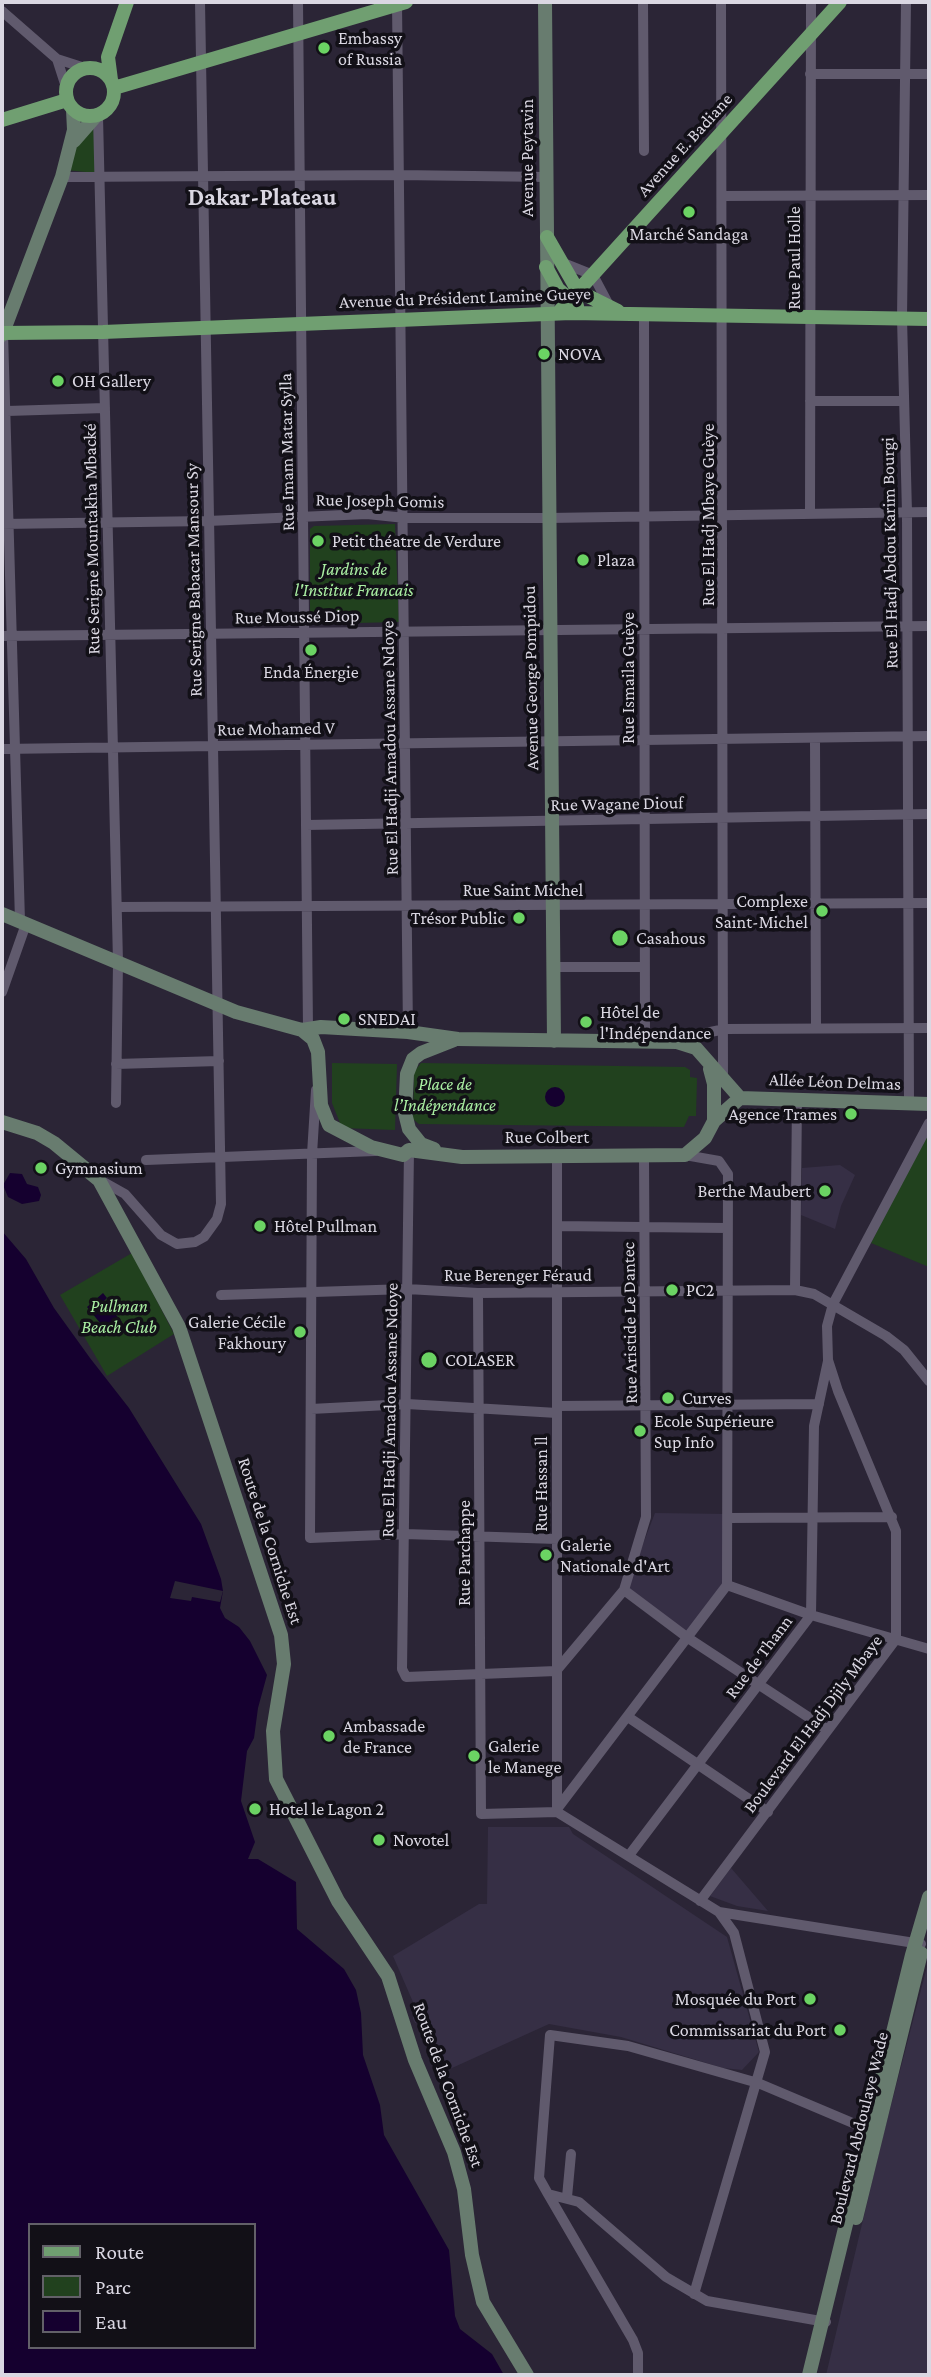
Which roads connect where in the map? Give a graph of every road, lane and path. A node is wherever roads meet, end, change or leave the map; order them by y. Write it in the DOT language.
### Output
graph roads {
  1 [pos="127,2"];
  2 [pos="200,2"];
  3 [pos="298,2"];
  4 [pos="545,2"];
  5 [pos="643,2"];
  6 [pos="721,2"];
  7 [pos="810,2"];
  8 [pos="840,2"];
  9 [pos="905,2"];
  10 [pos="400,3"];
  11 [pos="2,11"];
  12 [pos="298,33"];
  13 [pos="810,36"];
  14 [pos="112,40"];
  15 [pos="57,59"];
  16 [pos="201,62"];
  17 [pos="85,68"];
  18 [pos="810,74"];
  19 [pos="904,74"];
  20 [pos="929,74"];
  21 [pos="113,84"];
  22 [pos="69,99"];
  23 [pos="96,116"];
  24 [pos="2,120"];
  25 [pos="722,131"];
  26 [pos="70,149"];
  27 [pos="644,151"];
  28 [pos="400,175"];
  29 [pos="300,176"];
  30 [pos="62,177"];
  31 [pos="201,177"];
  32 [pos="547,177"];
  33 [pos="99,178"];
  34 [pos="810,195"];
  35 [pos="902,195"];
  36 [pos="929,195"];
  37 [pos="722,196"];
  38 [pos="547,237"];
  39 [pos="562,263"];
  40 [pos="546,267"];
  41 [pos="593,275"];
  42 [pos="574,296"];
  43 [pos="616,310"];
  44 [pos="552,313"];
  45 [pos="590,313"];
  46 [pos="644,313"];
  47 [pos="723,315"];
  48 [pos="810,316"];
  49 [pos="402,318"];
  50 [pos="902,318"];
  51 [pos="929,319"];
  52 [pos="301,323"];
  53 [pos="205,327"];
  54 [pos="103,332"];
  55 [pos="2,333"];
  56 [pos="810,401"];
  57 [pos="904,401"];
  58 [pos="105,408"];
  59 [pos="7,411"];
  60 [pos="929,512"];
  61 [pos="907,513"];
  62 [pos="723,514"];
  63 [pos="810,514"];
  64 [pos="644,516"];
  65 [pos="303,517"];
  66 [pos="405,518"];
  67 [pos="549,518"];
  68 [pos="208,521"];
  69 [pos="108,522"];
  70 [pos="6,524"];
  71 [pos="929,626"];
  72 [pos="907,627"];
  73 [pos="644,629"];
  74 [pos="724,629"];
  75 [pos="550,630"];
  76 [pos="405,632"];
  77 [pos="304,633"];
  78 [pos="210,634"];
  79 [pos="110,635"];
  80 [pos="2,636"];
  81 [pos="13,636"];
  82 [pos="907,736"];
  83 [pos="929,736"];
  84 [pos="815,738"];
  85 [pos="724,739"];
  86 [pos="644,740"];
  87 [pos="551,741"];
  88 [pos="406,743"];
  89 [pos="305,744"];
  90 [pos="213,746"];
  91 [pos="113,747"];
  92 [pos="2,749"];
  93 [pos="16,749"];
  94 [pos="929,814"];
  95 [pos="907,815"];
  96 [pos="815,816"];
  97 [pos="724,818"];
  98 [pos="644,819"];
  99 [pos="552,821"];
  100 [pos="407,823"];
  101 [pos="306,825"];
  102 [pos="908,903"];
  103 [pos="929,903"];
  104 [pos="725,904"];
  105 [pos="816,904"];
  106 [pos="553,905"];
  107 [pos="644,905"];
  108 [pos="307,906"];
  109 [pos="408,906"];
  110 [pos="117,907"];
  111 [pos="216,907"];
  112 [pos="2,914"];
  113 [pos="23,923"];
  114 [pos="118,962"];
  115 [pos="553,967"];
  116 [pos="644,967"];
  117 [pos="2,992"];
  118 [pos="218,1004"];
  119 [pos="725,1028"];
  120 [pos="816,1028"];
  121 [pos="929,1028"];
  122 [pos="305,1029"];
  123 [pos="911,1029"];
  124 [pos="408,1032"];
  125 [pos="458,1039"];
  126 [pos="554,1041"];
  127 [pos="645,1042"];
  128 [pos="677,1042"];
  129 [pos="219,1061"];
  130 [pos="708,1063"];
  131 [pos="116,1064"];
  132 [pos="318,1076"];
  133 [pos="723,1081"];
  134 [pos="740,1098"];
  135 [pos="797,1100"];
  136 [pos="116,1103"];
  137 [pos="909,1104"];
  138 [pos="929,1104"];
  139 [pos="714,1121"];
  140 [pos="2,1122"];
  141 [pos="929,1123"];
  142 [pos="409,1150"];
  143 [pos="382,1151"];
  144 [pos="313,1154"];
  145 [pos="685,1155"];
  146 [pos="557,1156"];
  147 [pos="644,1156"];
  148 [pos="221,1157"];
  149 [pos="462,1157"];
  150 [pos="146,1160"];
  151 [pos="99,1180"];
  152 [pos="557,1226"];
  153 [pos="645,1226"];
  154 [pos="727,1228"];
  155 [pos="407,1289"];
  156 [pos="727,1290"];
  157 [pos="795,1290"];
  158 [pos="646,1291"];
  159 [pos="557,1292"];
  160 [pos="478,1293"];
  161 [pos="312,1294"];
  162 [pos="221,1295"];
  163 [pos="833,1304"];
  164 [pos="828,1360"];
  165 [pos="929,1381"];
  166 [pos="407,1404"];
  167 [pos="819,1404"];
  168 [pos="728,1405"];
  169 [pos="647,1406"];
  170 [pos="311,1409"];
  171 [pos="479,1410"];
  172 [pos="557,1410"];
  173 [pos="892,1517"];
  174 [pos="729,1518"];
  175 [pos="814,1518"];
  176 [pos="405,1534"];
  177 [pos="480,1539"];
  178 [pos="557,1539"];
  179 [pos="727,1585"];
  180 [pos="624,1590"];
  181 [pos="811,1615"];
  182 [pos="688,1638"];
  183 [pos="896,1639"];
  184 [pos="929,1649"];
  185 [pos="556,1671"];
  186 [pos="480,1674"];
  187 [pos="758,1683"];
  188 [pos="628,1717"];
  189 [pos="828,1730"];
  190 [pos="699,1766"];
  191 [pos="557,1810"];
  192 [pos="768,1812"];
  193 [pos="630,1854"];
  194 [pos="929,1897"];
  195 [pos="700,1901"];
  196 [pos="719,1912"];
  197 [pos="919,1944"];
  198 [pos="758,2083"];
  199 [pos="874,2131"];
  200 [pos="571,2154"];
  201 [pos="548,2194"];
  202 [pos="567,2197"];
  203 [pos="694,2294"];
  204 [pos="823,2321"];
  205 [pos="527,2375"];
  206 [pos="638,2375"];
  207 [pos="809,2375"];
  1 -- 14 [label="main road"];
  2 -- 16 [label="street, Rue Serigne Babacar Mansour Sy"];
  3 -- 12 [label="street, Rue Imam Matar Sylla"];
  4 -- 32 [label="street, Avenue Peytavin"];
  5 -- 27 [label="street"];
  6 -- 25 [label="street, Rue El Hadj Mbaye Guèye"];
  7 -- 13 [label="street, Rue Paul Holle"];
  8 -- 13 [label="main road, Avenue E. Badiane"];
  9 -- 19 [label="street, Rue El Hadj Abdou Karim Bourgi"];
  10 -- 12 [label="main road"];
  10 -- 28 [label="street, Rue El Hadji Amadou Assane Ndoye"];
  11 -- 15 [label="street"];
  12 -- 16 [label="main road"];
  12 -- 29 [label="street, Rue Imam Matar Sylla"];
  13 -- 18 [label="street, Rue Paul Holle"];
  13 -- 25 [label="main road, Avenue E. Badiane"];
  14 -- 17 [label="main road"];
  14 -- 21 [label="main road"];
  15 -- 17 [label="street"];
  15 -- 22 [label="street"];
  16 -- 21 [label="main road"];
  16 -- 31 [label="street, Rue Serigne Babacar Mansour Sy"];
  17 -- 21 [label="main road"];
  17 -- 22 [label="main road"];
  18 -- 19 [label="street"];
  18 -- 34 [label="street, Rue Paul Holle"];
  19 -- 20 [label="street"];
  19 -- 35 [label="street, Rue El Hadj Abdou Karim Bourgi"];
  21 -- 23 [label="main road"];
  22 -- 23 [label="main road"];
  22 -- 24 [label="main road"];
  22 -- 26 [label="street"];
  23 -- 26 [label="street"];
  23 -- 33 [label="street, Rue Serigne Mountakha Mbacké"];
  25 -- 37 [label="street, Rue El Hadj Mbaye Guèye"];
  25 -- 41 [label="main road, Avenue E. Badiane"];
  26 -- 30 [label="street"];
  28 -- 29 [label="street"];
  28 -- 32 [label="street"];
  28 -- 49 [label="street, Rue El Hadji Amadou Assane Ndoye"];
  29 -- 31 [label="street"];
  29 -- 52 [label="street, Rue Imam Matar Sylla"];
  30 -- 33 [label="street"];
  30 -- 55 [label="street"];
  31 -- 33 [label="street"];
  31 -- 53 [label="street, Rue Serigne Babacar Mansour Sy"];
  32 -- 38 [label="street, Avenue Peytavin"];
  33 -- 54 [label="street, Rue Serigne Mountakha Mbacké"];
  34 -- 35 [label="street"];
  34 -- 37 [label="street"];
  34 -- 48 [label="street, Rue Paul Holle"];
  35 -- 36 [label="street"];
  35 -- 50 [label="street, Rue El Hadj Abdou Karim Bourgi"];
  37 -- 47 [label="street, Rue El Hadj Mbaye Guèye"];
  38 -- 39 [label="main road"];
  38 -- 40 [label="street, Avenue Peytavin"];
  39 -- 41 [label="street"];
  39 -- 42 [label="main road"];
  40 -- 42 [label="main road"];
  40 -- 44 [label="street, Avenue Peytavin"];
  41 -- 42 [label="main road, Avenue E. Badiane"];
  41 -- 43 [label="street"];
  42 -- 43 [label="main road"];
  42 -- 44 [label="main road, Avenue E. Badiane"];
  42 -- 45 [label="main road"];
  43 -- 45 [label="main road, Avenue du Président Lamine Gueye"];
  43 -- 46 [label="main road, Avenue du Président Lamine Gueye"];
  44 -- 45 [label="main road, Avenue du Président Lamine Gueye"];
  44 -- 49 [label="main road, Avenue du Président Lamine Gueye"];
  44 -- 67 [label="street, Avenue George Pompidou"];
  46 -- 47 [label="main road, Avenue du Président Lamine Gueye"];
  46 -- 64 [label="street, Rue Ismaila Guèye"];
  47 -- 48 [label="main road, Avenue du Président Lamine Gueye"];
  47 -- 62 [label="street, Rue El Hadj Mbaye Guèye"];
  48 -- 50 [label="main road, Avenue du Président Lamine Gueye"];
  48 -- 56 [label="street, Rue Paul Holle"];
  49 -- 52 [label="main road, Avenue du Président Lamine Gueye"];
  49 -- 66 [label="street, Rue El Hadji Amadou Assane Ndoye"];
  50 -- 51 [label="main road, Avenue du Président Lamine Gueye"];
  50 -- 57 [label="street, Rue El Hadj Abdou Karim Bourgi"];
  52 -- 53 [label="main road, Avenue du Président Lamine Gueye"];
  52 -- 65 [label="street, Rue Imam Matar Sylla"];
  53 -- 54 [label="main road, Avenue du Président Lamine Gueye"];
  53 -- 68 [label="street, Rue Serigne Babacar Mansour Sy"];
  54 -- 55 [label="main road, Avenue du Président Lamine Gueye"];
  54 -- 58 [label="street, Rue Serigne Mountakha Mbacké"];
  55 -- 59 [label="street"];
  56 -- 57 [label="street"];
  56 -- 63 [label="street, Rue Paul Holle"];
  57 -- 61 [label="street, Rue El Hadj Abdou Karim Bourgi"];
  58 -- 59 [label="street"];
  58 -- 69 [label="street, Rue Serigne Mountakha Mbacké"];
  59 -- 70 [label="street"];
  60 -- 61 [label="street, Rue Joseph Gomis"];
  61 -- 63 [label="street, Rue Joseph Gomis"];
  61 -- 72 [label="street, Rue El Hadj Abdou Karim Bourgi"];
  62 -- 63 [label="street, Rue Joseph Gomis"];
  62 -- 64 [label="street, Rue Joseph Gomis"];
  62 -- 74 [label="street, Rue El Hadj Mbaye Guèye"];
  64 -- 67 [label="street, Rue Joseph Gomis"];
  64 -- 73 [label="street, Rue Ismaila Guèye"];
  65 -- 66 [label="street, Rue Joseph Gomis"];
  65 -- 68 [label="street, Rue Joseph Gomis"];
  65 -- 77 [label="street, Rue Imam Matar Sylla"];
  66 -- 67 [label="street, Rue Joseph Gomis"];
  66 -- 76 [label="street, Rue El Hadji Amadou Assane Ndoye"];
  67 -- 75 [label="street, Avenue George Pompidou"];
  68 -- 69 [label="street, Rue Joseph Gomis"];
  68 -- 78 [label="street, Rue Serigne Babacar Mansour Sy"];
  69 -- 70 [label="street, Rue Joseph Gomis"];
  69 -- 79 [label="street, Rue Serigne Mountakha Mbacké"];
  70 -- 81 [label="street"];
  71 -- 72 [label="street, Rue Moussé Diop"];
  72 -- 74 [label="street, Rue Moussé Diop"];
  72 -- 82 [label="street, Rue El Hadj Abdou Karim Bourgi"];
  73 -- 74 [label="street, Rue Moussé Diop"];
  73 -- 75 [label="street, Rue Moussé Diop"];
  73 -- 86 [label="street, Rue Ismaila Guèye"];
  74 -- 85 [label="street, Rue El Hadj Mbaye Guèye"];
  75 -- 76 [label="street, Rue Moussé Diop"];
  75 -- 87 [label="street, Avenue George Pompidou"];
  76 -- 77 [label="street, Rue Moussé Diop"];
  76 -- 88 [label="street, Rue El Hadji Amadou Assane Ndoye"];
  77 -- 78 [label="street, Rue Moussé Diop"];
  77 -- 89 [label="street, Rue Imam Matar Sylla"];
  78 -- 79 [label="street, Rue Moussé Diop"];
  78 -- 90 [label="street, Rue Serigne Babacar Mansour Sy"];
  79 -- 81 [label="street, Rue Moussé Diop"];
  79 -- 91 [label="street, Rue Serigne Mountakha Mbacké"];
  80 -- 81 [label="street, Rue Moussé Diop"];
  81 -- 93 [label="street"];
  82 -- 83 [label="street, Rue Mohamed V"];
  82 -- 84 [label="street, Rue Mohamed V"];
  82 -- 95 [label="street, Rue El Hadj Abdou Karim Bourgi"];
  84 -- 85 [label="street, Rue Mohamed V"];
  84 -- 96 [label="street"];
  85 -- 86 [label="street, Rue Mohamed V"];
  85 -- 97 [label="street, Rue El Hadj Mbaye Guèye"];
  86 -- 87 [label="street, Rue Mohamed V"];
  86 -- 98 [label="street, Rue Ismaila Guèye"];
  87 -- 88 [label="street, Rue Mohamed V"];
  87 -- 99 [label="street, Avenue George Pompidou"];
  88 -- 89 [label="street, Rue Mohamed V"];
  88 -- 100 [label="street, Rue El Hadji Amadou Assane Ndoye"];
  89 -- 90 [label="street, Rue Mohamed V"];
  89 -- 101 [label="street, Rue Imam Matar Sylla"];
  90 -- 91 [label="street, Rue Mohamed V"];
  90 -- 111 [label="street, Rue Serigne Babacar Mansour Sy"];
  91 -- 93 [label="street, Rue Mohamed V"];
  91 -- 110 [label="street, Rue Serigne Mountakha Mbacké"];
  92 -- 93 [label="street, Rue Mohamed V"];
  93 -- 113 [label="street"];
  94 -- 95 [label="street, Rue Wagane Diouf"];
  95 -- 96 [label="street, Rue Wagane Diouf"];
  95 -- 102 [label="street, Rue El Hadj Abdou Karim Bourgi"];
  96 -- 97 [label="street, Rue Wagane Diouf"];
  96 -- 105 [label="street"];
  97 -- 98 [label="street, Rue Wagane Diouf"];
  97 -- 104 [label="street, Rue El Hadj Mbaye Guèye"];
  98 -- 99 [label="street, Rue Wagane Diouf"];
  98 -- 107 [label="street, Rue Ismaila Guèye"];
  99 -- 100 [label="street, Rue Wagane Diouf"];
  99 -- 106 [label="street, Avenue George Pompidou"];
  100 -- 101 [label="street, Rue Wagane Diouf"];
  100 -- 109 [label="street, Rue El Hadji Amadou Assane Ndoye"];
  101 -- 108 [label="street, Rue Imam Matar Sylla"];
  102 -- 103 [label="street, Rue Saint Michel"];
  102 -- 105 [label="street, Rue Saint Michel"];
  102 -- 123 [label="street, Rue El Hadj Abdou Karim Bourgi"];
  104 -- 105 [label="street, Rue Saint Michel"];
  104 -- 107 [label="street, Rue Saint Michel"];
  104 -- 119 [label="street, Rue El Hadj Mbaye Guèye"];
  105 -- 120 [label="street"];
  106 -- 107 [label="street, Rue Saint Michel"];
  106 -- 109 [label="street, Rue Saint Michel"];
  106 -- 115 [label="street, Avenue George Pompidou"];
  107 -- 116 [label="street, Rue Ismaila Guèye"];
  108 -- 109 [label="street, Rue Saint Michel"];
  108 -- 111 [label="street, Rue Saint Michel"];
  108 -- 122 [label="street, Rue Imam Matar Sylla"];
  109 -- 124 [label="street, Rue El Hadji Amadou Assane Ndoye"];
  110 -- 111 [label="street, Rue Saint Michel"];
  110 -- 114 [label="street, Rue Serigne Mountakha Mbacké"];
  111 -- 118 [label="street, Rue Serigne Babacar Mansour Sy"];
  112 -- 113 [label="street"];
  113 -- 114 [label="street"];
  113 -- 117 [label="street"];
  114 -- 118 [label="street"];
  114 -- 131 [label="street, Rue Serigne Mountakha Mbacké"];
  115 -- 116 [label="street"];
  115 -- 126 [label="street, Avenue George Pompidou"];
  116 -- 127 [label="street, Rue Ismaila Guèye"];
  118 -- 122 [label="street"];
  118 -- 129 [label="street, Rue Serigne Babacar Mansour Sy"];
  119 -- 120 [label="street"];
  119 -- 128 [label="street"];
  119 -- 133 [label="street, Rue El Hadj Mbaye Guèye"];
  120 -- 123 [label="street"];
  121 -- 123 [label="street"];
  122 -- 124 [label="street"];
  122 -- 132 [label="street"];
  123 -- 137 [label="street, Rue El Hadj Abdou Karim Bourgi"];
  124 -- 125 [label="street"];
  125 -- 126 [label="street"];
  125 -- 149 [label="street"];
  126 -- 127 [label="street"];
  127 -- 128 [label="street"];
  128 -- 130 [label="street"];
  129 -- 131 [label="street"];
  129 -- 148 [label="street, Rue Serigne Babacar Mansour Sy"];
  130 -- 133 [label="street"];
  130 -- 139 [label="street"];
  131 -- 136 [label="street, Rue Serigne Mountakha Mbacké"];
  132 -- 143 [label="street"];
  132 -- 144 [label="street"];
  133 -- 134 [label="street"];
  134 -- 135 [label="street, Allée Léon Delmas"];
  134 -- 139 [label="street"];
  135 -- 137 [label="street, Allée Léon Delmas"];
  135 -- 157 [label="street"];
  137 -- 138 [label="street, Allée Léon Delmas"];
  139 -- 145 [label="street"];
  140 -- 151 [label="street, Route de la Corniche Est"];
  141 -- 163 [label="street, Boulevard El Hadj Djily Mbaye"];
  142 -- 143 [label="street, Rue Colbert"];
  142 -- 149 [label="street, Rue Colbert"];
  142 -- 155 [label="street, Rue El Hadji Amadou Assane Ndoye"];
  143 -- 144 [label="street"];
  144 -- 148 [label="street"];
  144 -- 161 [label="street"];
  145 -- 147 [label="street, Rue Colbert"];
  145 -- 154 [label="street"];
  146 -- 147 [label="street, Rue Colbert"];
  146 -- 149 [label="street, Rue Colbert"];
  146 -- 152 [label="street, Rue Hassan ll"];
  147 -- 153 [label="street, Rue Aristide Le Dantec"];
  148 -- 150 [label="street"];
  148 -- 151 [label="street, Rue Serigne Babacar Mansour Sy"];
  151 -- 205 [label="street, Route de la Corniche Est"];
  152 -- 153 [label="street"];
  152 -- 159 [label="street, Rue Hassan ll"];
  153 -- 154 [label="street"];
  153 -- 158 [label="street, Rue Aristide Le Dantec"];
  154 -- 156 [label="street"];
  155 -- 160 [label="street, Rue Berenger Féraud"];
  155 -- 161 [label="street, Rue Berenger Féraud"];
  155 -- 166 [label="street, Rue El Hadji Amadou Assane Ndoye"];
  156 -- 157 [label="street, Rue Berenger Féraud"];
  156 -- 158 [label="street, Rue Berenger Féraud"];
  156 -- 168 [label="street"];
  157 -- 163 [label="street, Rue Berenger Féraud"];
  158 -- 159 [label="street, Rue Berenger Féraud"];
  158 -- 169 [label="street, Rue Aristide Le Dantec"];
  159 -- 160 [label="street, Rue Berenger Féraud"];
  159 -- 172 [label="street, Rue Hassan ll"];
  160 -- 171 [label="street, Rue Parchappe"];
  161 -- 162 [label="street, Rue Berenger Féraud"];
  161 -- 170 [label="street"];
  163 -- 164 [label="street, Boulevard El Hadj Djily Mbaye"];
  163 -- 165 [label="street, Rue Berenger Féraud"];
  164 -- 167 [label="street, Rue de Thann"];
  164 -- 173 [label="street, Boulevard El Hadj Djily Mbaye"];
  166 -- 170 [label="street"];
  166 -- 171 [label="street"];
  166 -- 176 [label="street, Rue El Hadji Amadou Assane Ndoye"];
  167 -- 168 [label="street"];
  167 -- 175 [label="street, Rue de Thann"];
  168 -- 169 [label="street"];
  168 -- 174 [label="street"];
  169 -- 172 [label="street"];
  169 -- 180 [label="street, Rue Aristide Le Dantec"];
  170 -- 176 [label="street"];
  171 -- 172 [label="street"];
  171 -- 177 [label="street, Rue Parchappe"];
  172 -- 178 [label="street, Rue Hassan ll"];
  173 -- 175 [label="street"];
  173 -- 183 [label="street, Boulevard El Hadj Djily Mbaye"];
  174 -- 175 [label="street"];
  174 -- 179 [label="street"];
  175 -- 181 [label="street, Rue de Thann"];
  176 -- 177 [label="street"];
  176 -- 186 [label="street, Rue El Hadji Amadou Assane Ndoye"];
  177 -- 178 [label="street"];
  177 -- 186 [label="street, Rue Parchappe"];
  178 -- 185 [label="street, Rue Hassan ll"];
  179 -- 181 [label="street"];
  179 -- 182 [label="street"];
  180 -- 182 [label="street"];
  180 -- 185 [label="street, Rue Aristide Le Dantec"];
  181 -- 183 [label="street"];
  181 -- 187 [label="street, Rue de Thann"];
  182 -- 187 [label="street"];
  182 -- 188 [label="street"];
  183 -- 184 [label="street"];
  183 -- 189 [label="street, Boulevard El Hadj Djily Mbaye"];
  185 -- 186 [label="street"];
  185 -- 191 [label="street, Rue Hassan ll"];
  186 -- 191 [label="street, Rue Parchappe"];
  187 -- 189 [label="street"];
  187 -- 190 [label="street, Rue de Thann"];
  188 -- 190 [label="street"];
  188 -- 191 [label="street"];
  189 -- 192 [label="street, Boulevard El Hadj Djily Mbaye"];
  190 -- 192 [label="street"];
  190 -- 193 [label="street, Rue de Thann"];
  191 -- 193 [label="street"];
  192 -- 195 [label="street, Boulevard El Hadj Djily Mbaye"];
  193 -- 195 [label="street"];
  194 -- 197 [label="street, Boulevard Abdoulaye Wade"];
  195 -- 196 [label="street"];
  196 -- 197 [label="street"];
  196 -- 198 [label="street"];
  197 -- 199 [label="street, Boulevard Abdoulaye Wade"];
  198 -- 199 [label="street"];
  198 -- 201 [label="street"];
  198 -- 203 [label="street"];
  199 -- 204 [label="street, Boulevard Abdoulaye Wade"];
  200 -- 202 [label="street"];
  201 -- 202 [label="street"];
  201 -- 206 [label="street"];
  202 -- 203 [label="street"];
  203 -- 204 [label="street"];
  204 -- 207 [label="street, Boulevard Abdoulaye Wade"];
}
